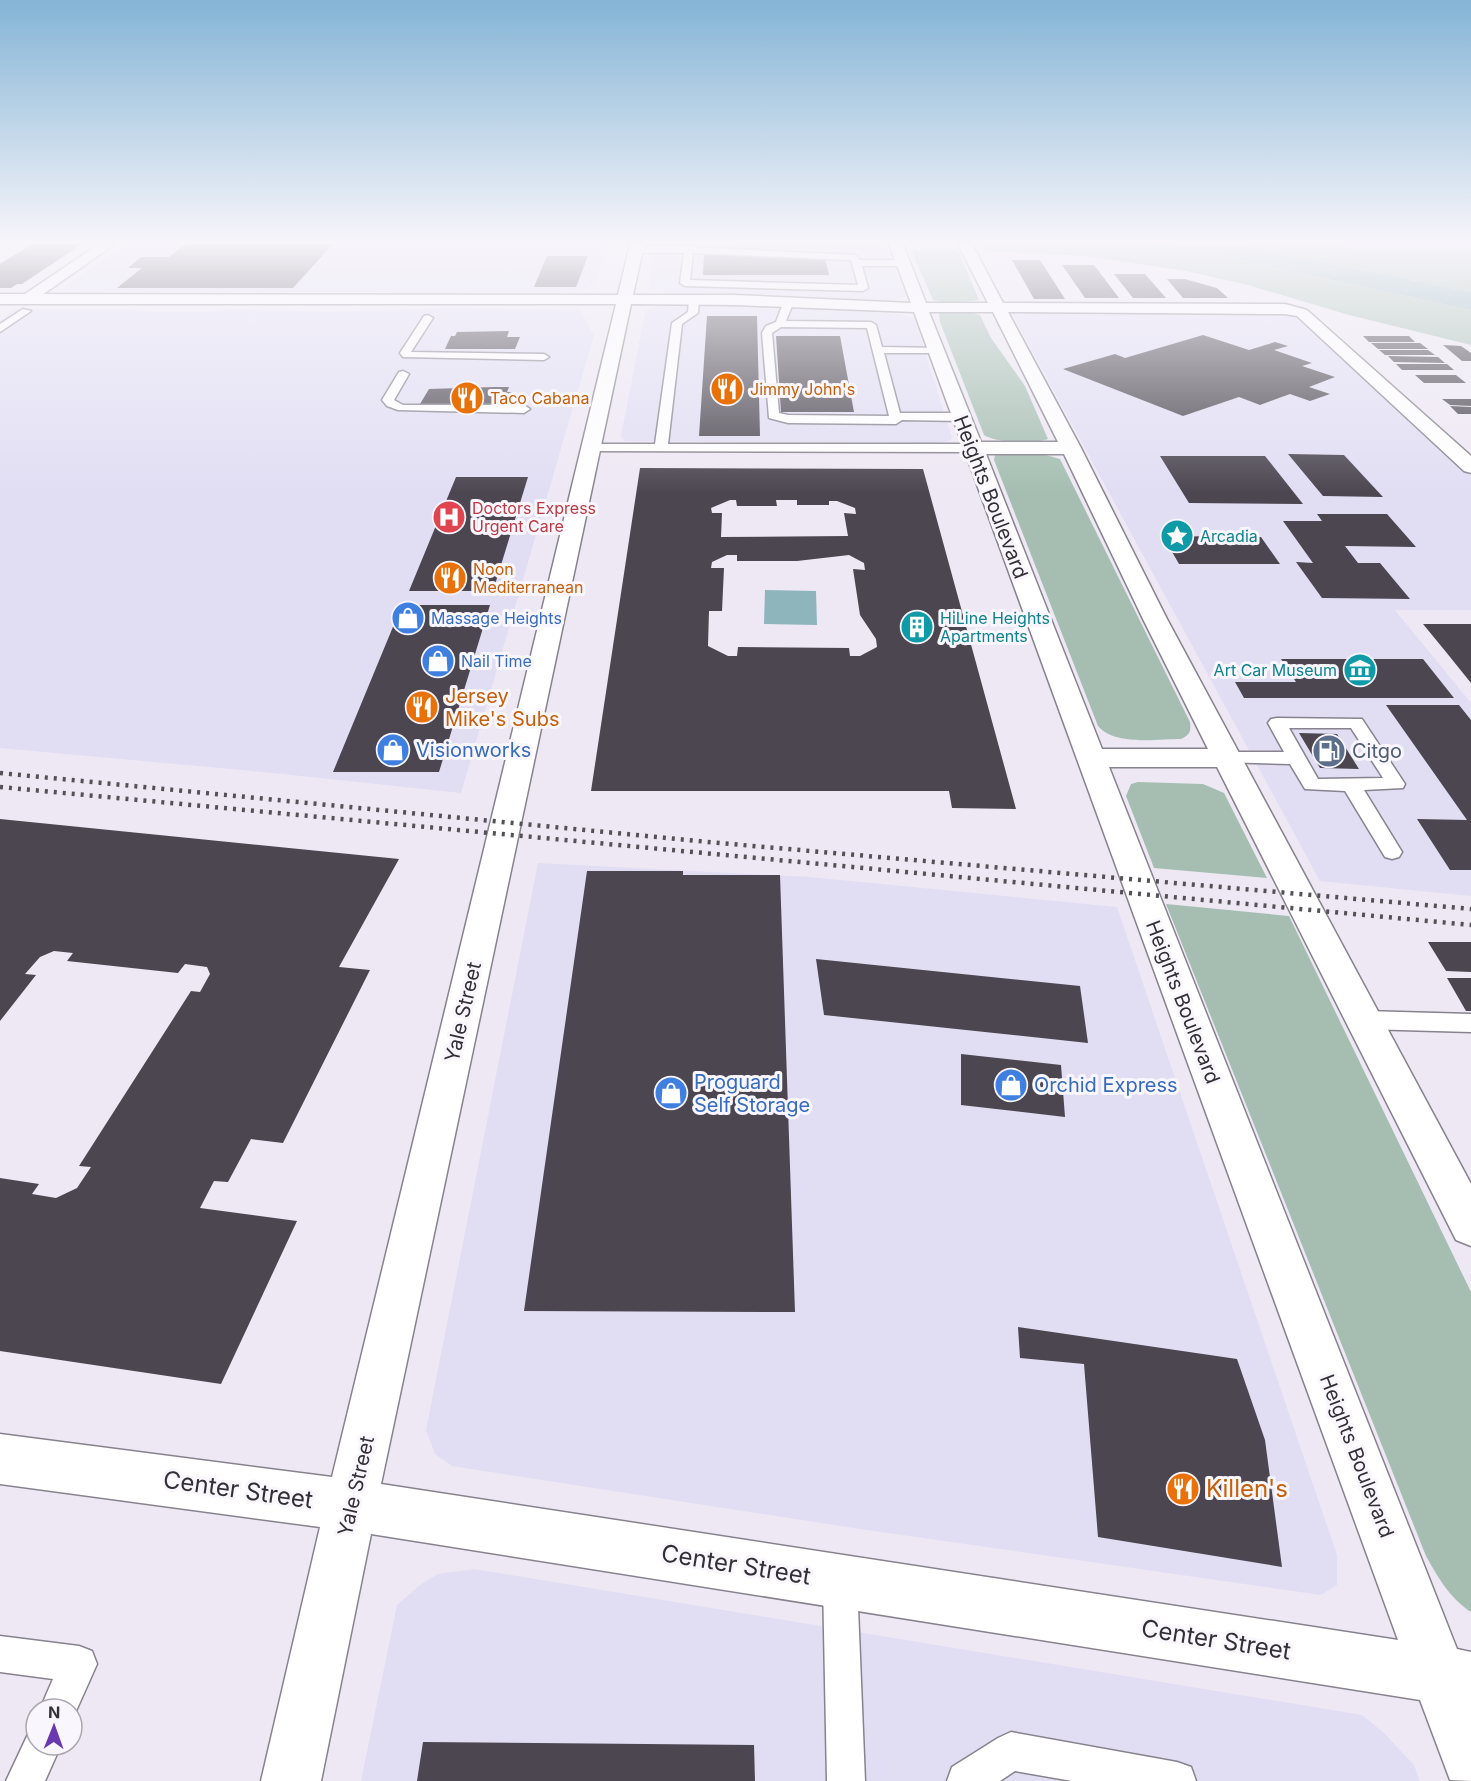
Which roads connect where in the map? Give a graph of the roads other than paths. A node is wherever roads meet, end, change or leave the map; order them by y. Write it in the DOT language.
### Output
graph roads {
  1 [pos="422,327"];
  2 [pos="620,327"];
  3 [pos="677,327"];
  4 [pos="772,327"];
  5 [pos="872,327"];
  6 [pos="927,327"];
  7 [pos="1009,327"];
  8 [pos="1319,327"];
  9 [pos="878,350"];
  10 [pos="936,350"];
  11 [pos="544,357"];
  12 [pos="403,374"];
  13 [pos="524,409"];
  14 [pos="895,416"];
  15 [pos="961,417"];
  16 [pos="592,448"];
  17 [pos="662,448"];
  18 [pos="973,448"];
  19 [pos="1071,448"];
  20 [pos="1471,467"];
  21 [pos="1090,758"];
  22 [pos="1227,758"];
  23 [pos="1296,758"];
  24 [pos="1351,785"];
  25 [pos="1392,852"];
  26 [pos="1365,1020"];
  27 [pos="1471,1023"];
  28 [pos="1471,1226"];
  29 [pos="0,1459"];
  30 [pos="351,1505"];
  31 [pos="840,1582"];
  32 [pos="0,1653"];
  33 [pos="1455,1678"];
  34 [pos="64,1697"];
  35 [pos="36,1757"];
  36 [pos="1471,1759"];
  37 [pos="25,1781"];
  38 [pos="291,1781"];
  39 [pos="846,1781"];
  40 [pos="966,1781"];
  41 [pos="1177,1781"];
  1 -- 11 [label="lane"];
  2 -- 16 [label="main road, Yale Street"];
  3 -- 17 [label="lane"];
  4 -- 14 [label="lane"];
  5 -- 9 [label="lane"];
  6 -- 10 [label="main road, Heights Boulevard"];
  7 -- 19 [label="main road"];
  8 -- 20 [label="main road"];
  9 -- 10 [label="lane"];
  9 -- 14 [label="lane"];
  10 -- 15 [label="main road, Heights Boulevard"];
  12 -- 13 [label="lane"];
  14 -- 15 [label="lane"];
  15 -- 18 [label="main road, Heights Boulevard"];
  16 -- 17 [label="lane"];
  16 -- 30 [label="main road, Yale Street"];
  17 -- 18 [label="lane"];
  18 -- 19 [label="main road"];
  18 -- 21 [label="main road, Heights Boulevard"];
  19 -- 22 [label="main road"];
  21 -- 22 [label="main road"];
  21 -- 33 [label="main road, Heights Boulevard"];
  22 -- 23 [label="lane"];
  22 -- 26 [label="main road"];
  23 -- 24 [label="lane"];
  23 -- 24 [label="lane"];
  24 -- 25 [label="lane"];
  26 -- 27 [label="lane"];
  26 -- 28 [label="main road"];
  29 -- 30 [label="main road, Center Street"];
  30 -- 31 [label="main road, Center Street"];
  30 -- 38 [label="main road, Yale Street"];
  31 -- 33 [label="main road, Center Street"];
  31 -- 39 [label="lane"];
  32 -- 34 [label="lane"];
  33 -- 36 [label="main road, Heights Boulevard"];
  35 -- 37 [label="lane"];
  40 -- 41 [label="lane"];
}
